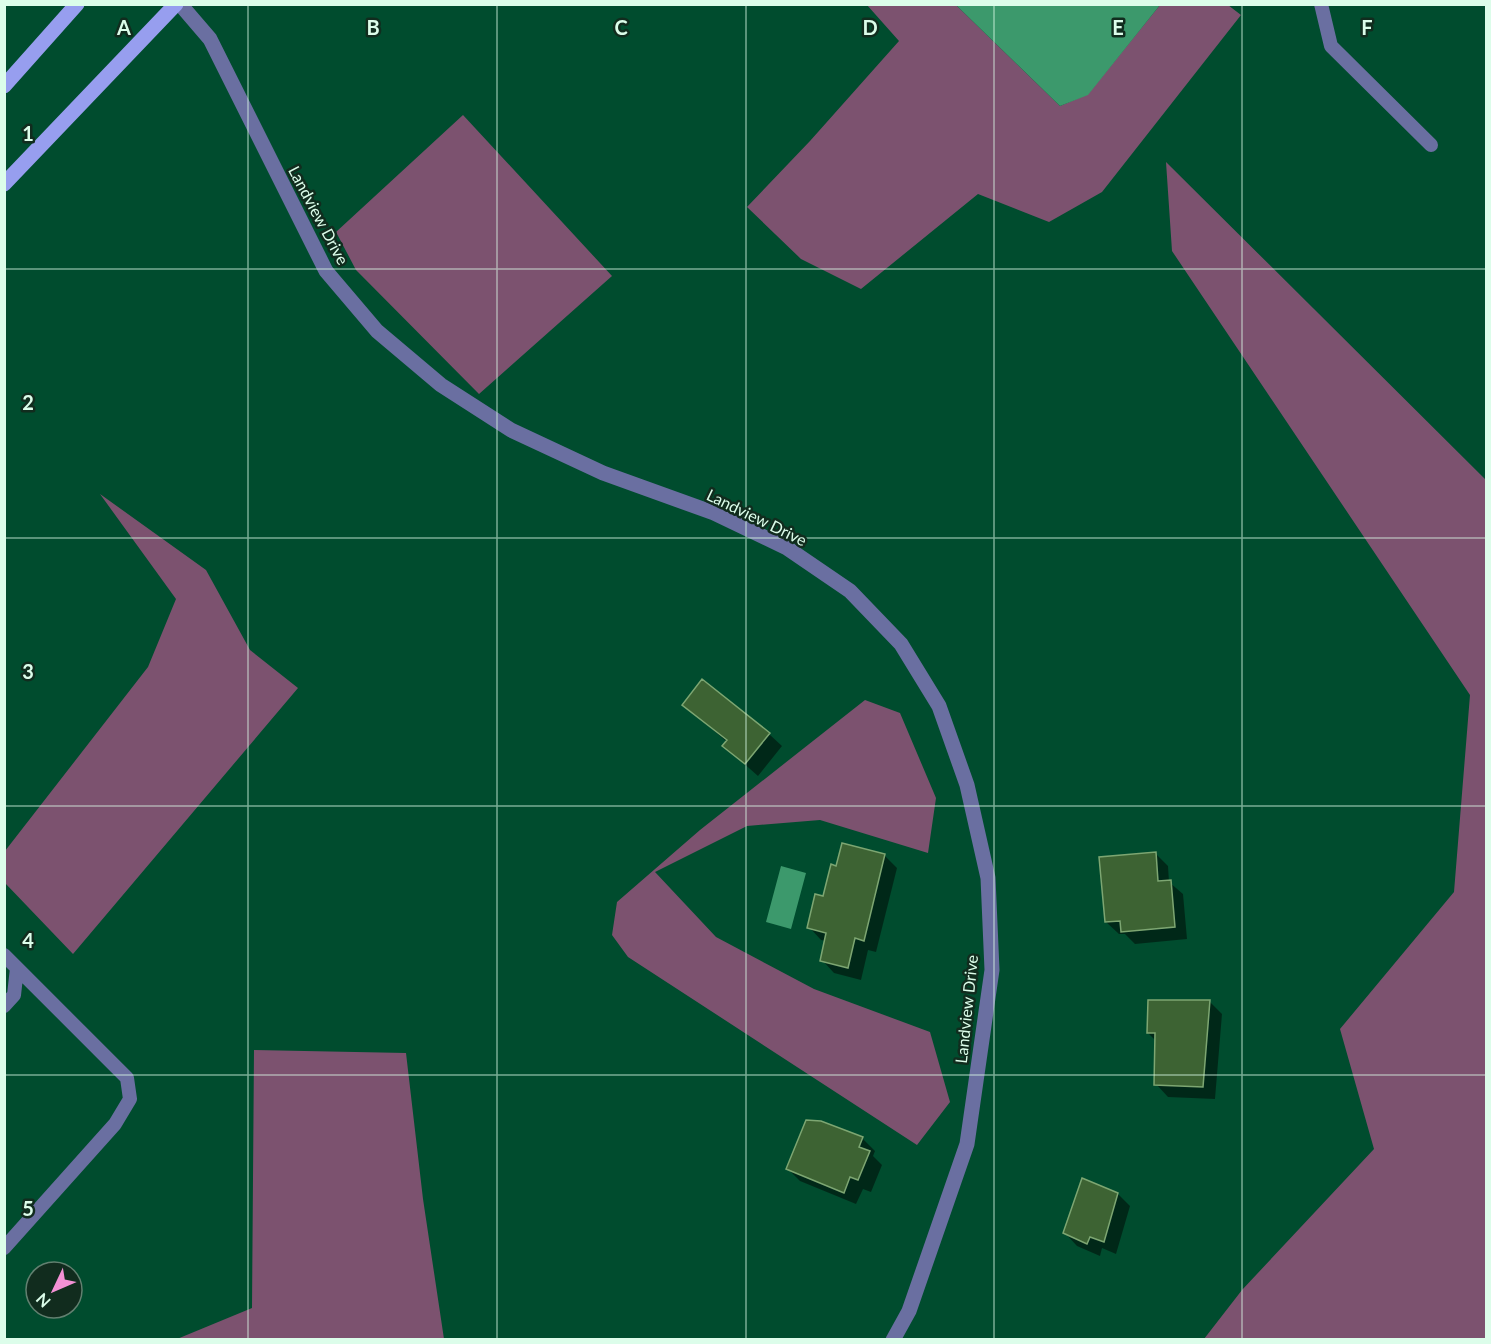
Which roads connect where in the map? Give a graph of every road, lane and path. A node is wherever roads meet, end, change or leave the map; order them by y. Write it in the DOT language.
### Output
graph roads {
  1 [pos="77,4"];
  2 [pos="178,4"];
  3 [pos="1321,4"];
  4 [pos="4,86"];
  5 [pos="1431,145"];
  6 [pos="4,184"];
  7 [pos="4,955"];
  8 [pos="17,968"];
  9 [pos="4,1006"];
  10 [pos="4,1248"];
  11 [pos="893,1340"];
  1 -- 4 [label="main road"];
  2 -- 6 [label="main road"];
  2 -- 11 [label="street, Landview Drive"];
  3 -- 5 [label="lane"];
  7 -- 8 [label="lane"];
  8 -- 9 [label="lane"];
  8 -- 10 [label="lane"];
}
